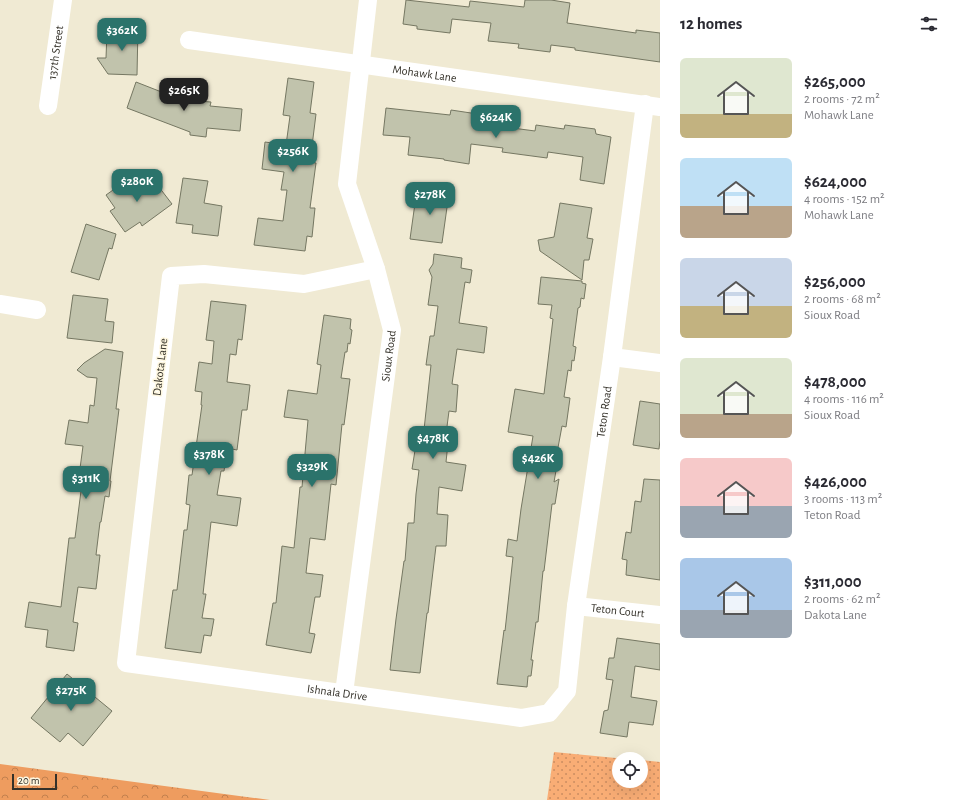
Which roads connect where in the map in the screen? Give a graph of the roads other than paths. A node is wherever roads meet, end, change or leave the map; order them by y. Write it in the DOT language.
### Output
graph roads {
  1 [pos="63,0"];
  2 [pos="368,0"];
  3 [pos="189,40"];
  4 [pos="360,65"];
  5 [pos="48,106"];
  6 [pos="653,106"];
  7 [pos="376,269"];
  8 [pos="0,304"];
  9 [pos="37,310"];
  10 [pos="612,357"];
  11 [pos="660,363"];
  12 [pos="576,606"];
  13 [pos="660,615"];
  14 [pos="126,663"];
  15 [pos="344,693"];
  16 [pos="549,713"];
  1 -- 5 [label="street, 137th Street"];
  2 -- 4 [label="street, Sioux Road"];
  3 -- 4 [label="street, Mohawk Lane"];
  4 -- 6 [label="street, Mohawk Lane"];
  4 -- 7 [label="street, Sioux Road"];
  6 -- 10 [label="street, Teton Road"];
  7 -- 14 [label="street, Dakota Lane"];
  7 -- 15 [label="street, Sioux Road"];
  8 -- 9 [label="street"];
  10 -- 11 [label="street"];
  10 -- 12 [label="street, Teton Road"];
  12 -- 13 [label="street, Teton Court"];
  12 -- 16 [label="street, Teton Road"];
  14 -- 15 [label="street, Ishnala Drive"];
  15 -- 16 [label="street, Ishnala Drive"];
}
